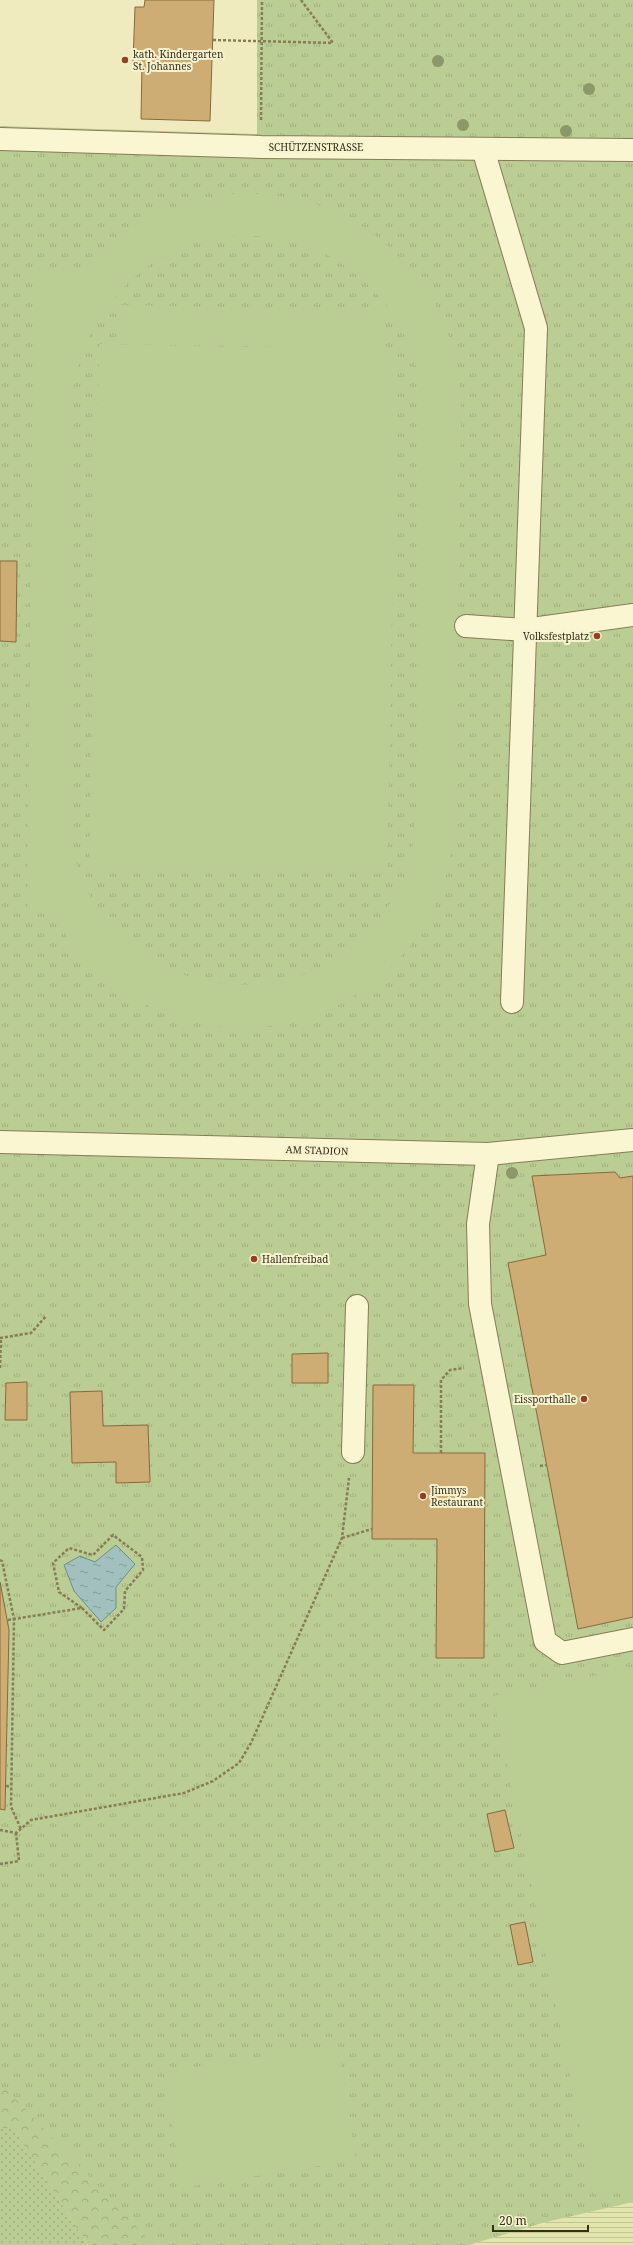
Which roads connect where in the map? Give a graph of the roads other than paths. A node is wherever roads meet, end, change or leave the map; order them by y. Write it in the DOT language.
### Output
graph roads {
  1 [pos="0,139"];
  2 [pos="483,149"];
  3 [pos="633,150"];
  4 [pos="633,615"];
  5 [pos="466,626"];
  6 [pos="525,630"];
  7 [pos="512,1002"];
  8 [pos="633,1140"];
  9 [pos="0,1142"];
  10 [pos="488,1154"];
  11 [pos="357,1306"];
  12 [pos="353,1452"];
  13 [pos="633,1639"];
  1 -- 2 [label="street, SCHÜTZENSTRASSE"];
  2 -- 3 [label="street, SCHÜTZENSTRASSE"];
  2 -- 6 [label="street"];
  4 -- 6 [label="street"];
  5 -- 6 [label="street"];
  6 -- 7 [label="street"];
  8 -- 10 [label="street, AM STADION"];
  9 -- 10 [label="street, AM STADION"];
  10 -- 13 [label="street"];
  11 -- 12 [label="street"];
}
